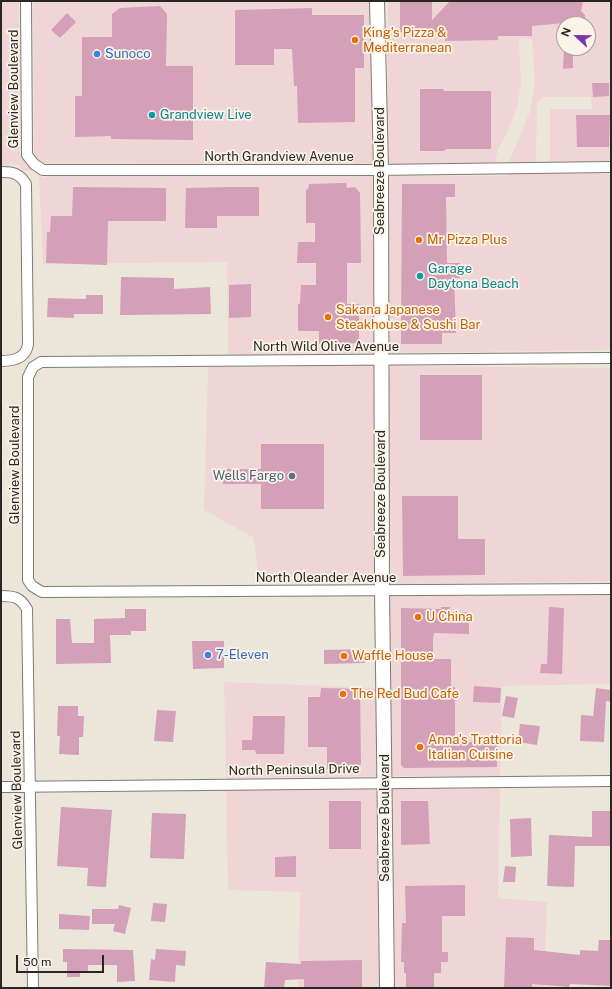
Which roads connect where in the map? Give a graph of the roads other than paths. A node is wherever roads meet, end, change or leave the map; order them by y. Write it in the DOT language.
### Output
graph roads {
  1 [pos="26,1"];
  2 [pos="377,1"];
  3 [pos="611,167"];
  4 [pos="43,170"];
  5 [pos="380,170"];
  6 [pos="1,172"];
  7 [pos="611,358"];
  8 [pos="380,360"];
  9 [pos="1,361"];
  10 [pos="41,362"];
  11 [pos="611,588"];
  12 [pos="382,590"];
  13 [pos="42,592"];
  14 [pos="1,596"];
  15 [pos="385,782"];
  16 [pos="611,782"];
  17 [pos="30,786"];
  18 [pos="1,787"];
  19 [pos="33,988"];
  20 [pos="386,988"];
  1 -- 4 [label="street, Glenview Boulevard"];
  2 -- 5 [label="main road, Seabreeze Boulevard"];
  3 -- 5 [label="street, North Grandview Avenue"];
  4 -- 5 [label="street, North Grandview Avenue"];
  5 -- 8 [label="main road, Seabreeze Boulevard"];
  6 -- 9 [label="street"];
  7 -- 8 [label="street, North Wild Olive Avenue"];
  8 -- 10 [label="street, North Wild Olive Avenue"];
  8 -- 12 [label="main road, Seabreeze Boulevard"];
  10 -- 13 [label="street, Glenview Boulevard"];
  11 -- 12 [label="street, North Oleander Avenue"];
  12 -- 13 [label="street, North Oleander Avenue"];
  12 -- 15 [label="main road, Seabreeze Boulevard"];
  14 -- 17 [label="street, Glenview Boulevard"];
  15 -- 16 [label="street, North Peninsula Drive"];
  15 -- 17 [label="street, North Peninsula Drive"];
  15 -- 20 [label="main road, Seabreeze Boulevard"];
  17 -- 18 [label="street, North Peninsula Drive"];
  17 -- 19 [label="street, Glenview Boulevard"];
}
